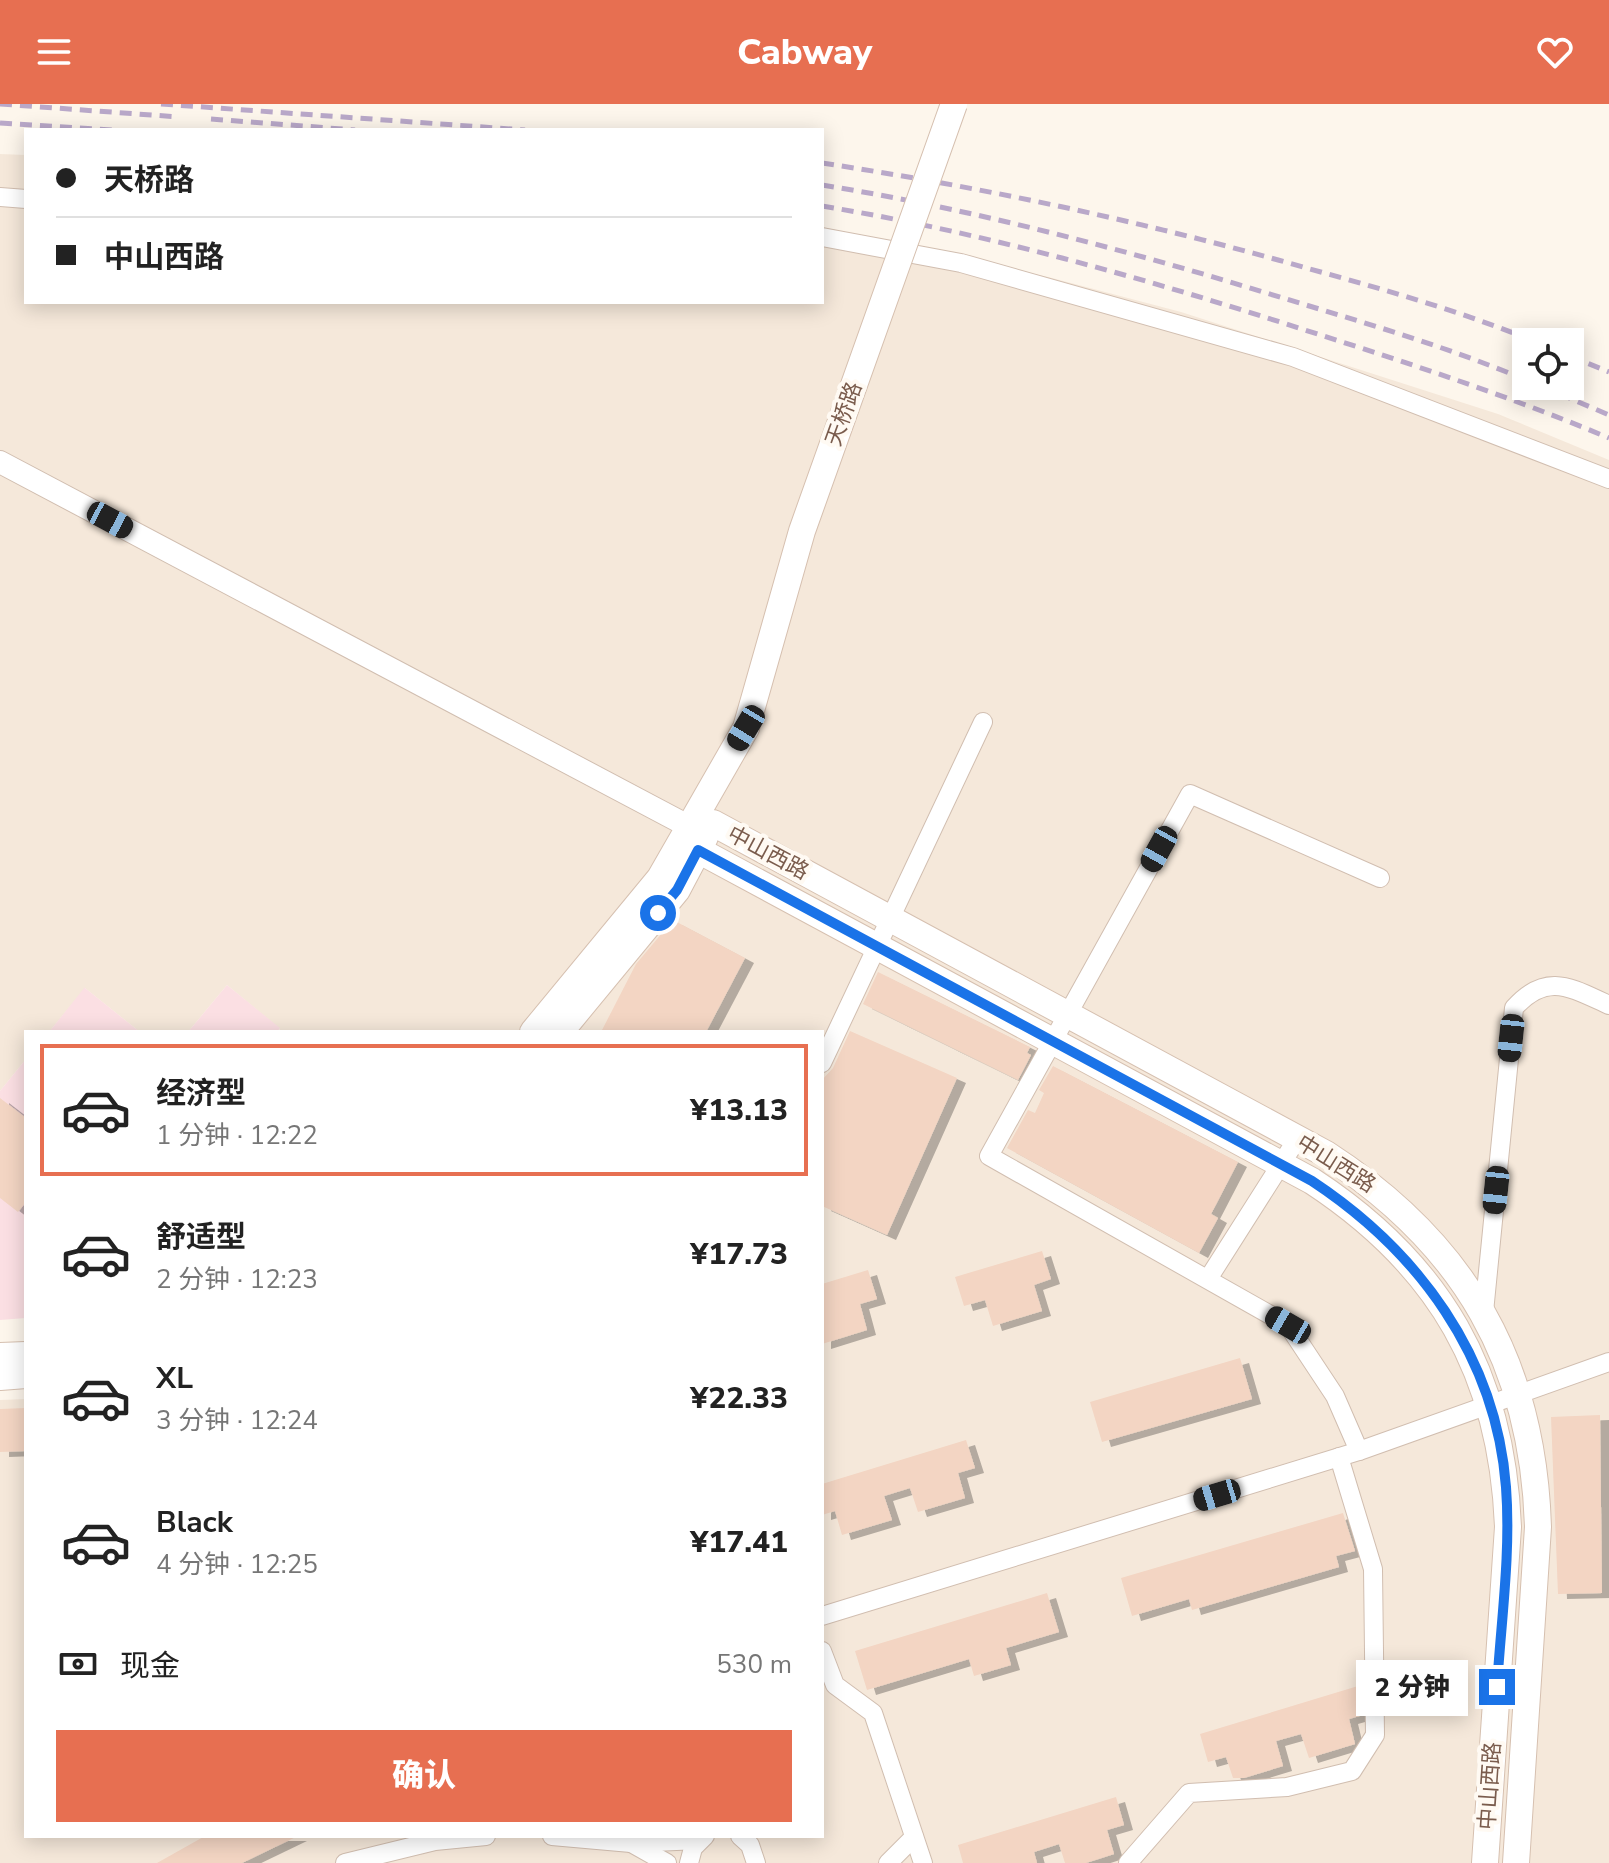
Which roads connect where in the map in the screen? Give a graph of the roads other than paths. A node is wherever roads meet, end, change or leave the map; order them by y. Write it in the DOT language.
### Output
graph roads {
  1 [pos="954,104"];
  2 [pos="0,197"];
  3 [pos="24,199"];
  4 [pos="824,237"];
  5 [pos="0,462"];
  6 [pos="1609,479"];
  7 [pos="983,722"];
  8 [pos="700,833"];
  9 [pos="1380,878"];
  10 [pos="890,918"];
  11 [pos="877,946"];
  12 [pos="1609,1005"];
  13 [pos="1068,1014"];
  14 [pos="535,1030"];
  15 [pos="562,1030"];
  16 [pos="1053,1041"];
  17 [pos="824,1059"];
  18 [pos="1297,1139"];
  19 [pos="1281,1164"];
  20 [pos="1208,1279"];
  21 [pos="1484,1312"];
  22 [pos="24,1355"];
  23 [pos="0,1356"];
  24 [pos="1609,1362"];
  25 [pos="24,1375"];
  26 [pos="0,1377"];
  27 [pos="1519,1394"];
  28 [pos="1490,1404"];
  29 [pos="1359,1451"];
  30 [pos="1339,1457"];
  31 [pos="824,1615"];
  32 [pos="824,1656"];
  33 [pos="914,1837"];
  34 [pos="466,1838"];
  35 [pos="575,1838"];
  36 [pos="702,1838"];
  37 [pos="742,1838"];
  38 [pos="631,1843"];
  39 [pos="345,1863"];
  40 [pos="667,1863"];
  41 [pos="689,1863"];
  42 [pos="756,1863"];
  43 [pos="888,1863"];
  44 [pos="923,1863"];
  45 [pos="1128,1863"];
  46 [pos="1485,1863"];
  47 [pos="1516,1863"];
  1 -- 8 [label="main road, 天桥路, bridge"];
  2 -- 3 [label="street"];
  4 -- 6 [label="street"];
  5 -- 8 [label="street"];
  7 -- 10 [label="street"];
  8 -- 10 [label="main road, 中山西路"];
  8 -- 11 [label="main road, 中山西路"];
  8 -- 14 [label="main road, 天桥路"];
  8 -- 15 [label="main road, 天桥路"];
  9 -- 13 [label="street"];
  10 -- 11 [label="street"];
  10 -- 13 [label="main road, 中山西路"];
  11 -- 16 [label="main road, 中山西路"];
  11 -- 17 [label="street"];
  12 -- 21 [label="street"];
  13 -- 16 [label="street"];
  13 -- 18 [label="main road, 中山西路"];
  16 -- 19 [label="main road, 中山西路"];
  16 -- 20 [label="street"];
  18 -- 19 [label="street"];
  18 -- 21 [label="main road, 中山西路"];
  19 -- 20 [label="street"];
  19 -- 28 [label="main road, 中山西路"];
  20 -- 29 [label="street"];
  21 -- 27 [label="main road, 中山西路"];
  22 -- 23 [label="main road"];
  24 -- 27 [label="street"];
  25 -- 26 [label="main road"];
  27 -- 28 [label="street"];
  27 -- 47 [label="main road, 中山西路"];
  28 -- 29 [label="street"];
  28 -- 46 [label="main road, 中山西路"];
  29 -- 30 [label="street"];
  30 -- 31 [label="street"];
  30 -- 45 [label="street"];
  32 -- 33 [label="street"];
  33 -- 43 [label="street"];
  33 -- 44 [label="street"];
  34 -- 39 [label="street"];
  35 -- 38 [label="street"];
  36 -- 38 [label="street"];
  36 -- 41 [label="street"];
  37 -- 42 [label="street"];
  38 -- 40 [label="street"];
}
